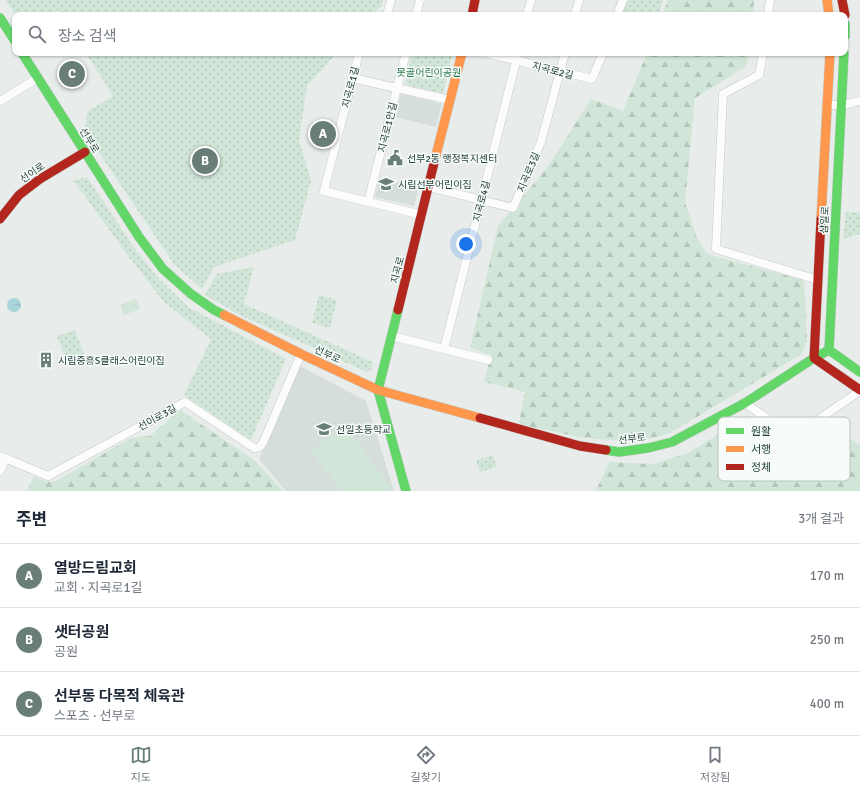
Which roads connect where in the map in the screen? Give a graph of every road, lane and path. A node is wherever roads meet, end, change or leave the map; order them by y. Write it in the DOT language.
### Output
graph roads {
  1 [pos="391,0"];
  2 [pos="420,0"];
  3 [pos="475,0"];
  4 [pos="531,0"];
  5 [pos="579,0"];
  6 [pos="623,0"];
  7 [pos="770,0"];
  8 [pos="827,0"];
  9 [pos="842,0"];
  10 [pos="388,12"];
  11 [pos="417,12"];
  12 [pos="473,12"];
  13 [pos="528,12"];
  14 [pos="576,12"];
  15 [pos="619,12"];
  16 [pos="768,12"];
  17 [pos="829,12"];
  18 [pos="844,12"];
  19 [pos="0,18"];
  20 [pos="12,37"];
  21 [pos="24,56"];
  22 [pos="358,56"];
  23 [pos="405,56"];
  24 [pos="461,56"];
  25 [pos="563,56"];
  26 [pos="602,56"];
  27 [pos="762,56"];
  28 [pos="830,56"];
  29 [pos="844,56"];
  30 [pos="517,57"];
  31 [pos="560,71"];
  32 [pos="38,78"];
  33 [pos="352,78"];
  34 [pos="397,88"];
  35 [pos="450,100"];
  36 [pos="0,101"];
  37 [pos="860,101"];
  38 [pos="827,104"];
  39 [pos="840,106"];
  40 [pos="84,152"];
  41 [pos="429,187"];
  42 [pos="481,200"];
  43 [pos="368,202"];
  44 [pos="422,215"];
  45 [pos="0,219"];
  46 [pos="818,280"];
  47 [pos="391,336"];
  48 [pos="444,349"];
  49 [pos="829,350"];
  50 [pos="301,354"];
  51 [pos="814,358"];
  52 [pos="488,360"];
  53 [pos="860,372"];
  54 [pos="378,390"];
  55 [pos="860,391"];
  56 [pos="745,402"];
  57 [pos="766,417"];
  58 [pos="822,417"];
  59 [pos="3,457"];
  60 [pos="0,471"];
  61 [pos="406,491"];
  1 -- 10 [label="street"];
  2 -- 11 [label="street"];
  3 -- 12 [label="street"];
  4 -- 13 [label="street"];
  5 -- 14 [label="street"];
  6 -- 15 [label="street"];
  7 -- 16 [label="street"];
  8 -- 17 [label="street"];
  9 -- 18 [label="street"];
  19 -- 20 [label="street"];
  21 -- 32 [label="street, 선부로"];
  22 -- 33 [label="street, 지곡로1길"];
  23 -- 34 [label="street, 지곡로1안길"];
  24 -- 35 [label="street, 지곡로"];
  25 -- 31 [label="street, 지곡로3길"];
  26 -- 31 [label="street, 지곡로2길"];
  27 -- 46 [label="street"];
  28 -- 38 [label="street, 삼일로"];
  29 -- 39 [label="street, 삼일로"];
  30 -- 31 [label="street, 지곡로2길"];
  30 -- 42 [label="street, 지곡로4길"];
  31 -- 42 [label="street, 지곡로3길"];
  32 -- 36 [label="street"];
  32 -- 40 [label="street, 선부로"];
  33 -- 34 [label="street"];
  33 -- 43 [label="street, 지곡로1길"];
  34 -- 35 [label="street"];
  34 -- 43 [label="street, 지곡로1안길"];
  35 -- 41 [label="street, 지곡로"];
  37 -- 39 [label="street"];
  38 -- 39 [label="street"];
  38 -- 46 [label="street, 삼일로"];
  39 -- 49 [label="street, 삼일로"];
  40 -- 45 [label="street, 선이로"];
  40 -- 50 [label="street, 선부로"];
  41 -- 42 [label="street, 지곡로3길"];
  41 -- 44 [label="street, 지곡로"];
  42 -- 48 [label="street, 지곡로4길"];
  43 -- 44 [label="street"];
  44 -- 47 [label="street, 지곡로"];
  46 -- 51 [label="street, 삼일로"];
  47 -- 48 [label="street"];
  47 -- 54 [label="street, 지곡로"];
  48 -- 52 [label="street"];
  49 -- 51 [label="street, 선부로"];
  49 -- 53 [label="street"];
  50 -- 54 [label="street, 선부로"];
  50 -- 59 [label="street, 선이로3길"];
  51 -- 55 [label="street"];
  51 -- 56 [label="street, 선부로"];
  54 -- 56 [label="street, 선부로"];
  54 -- 61 [label="street, 지곡로"];
  55 -- 58 [label="street"];
  56 -- 57 [label="street"];
  59 -- 60 [label="street"];
}
